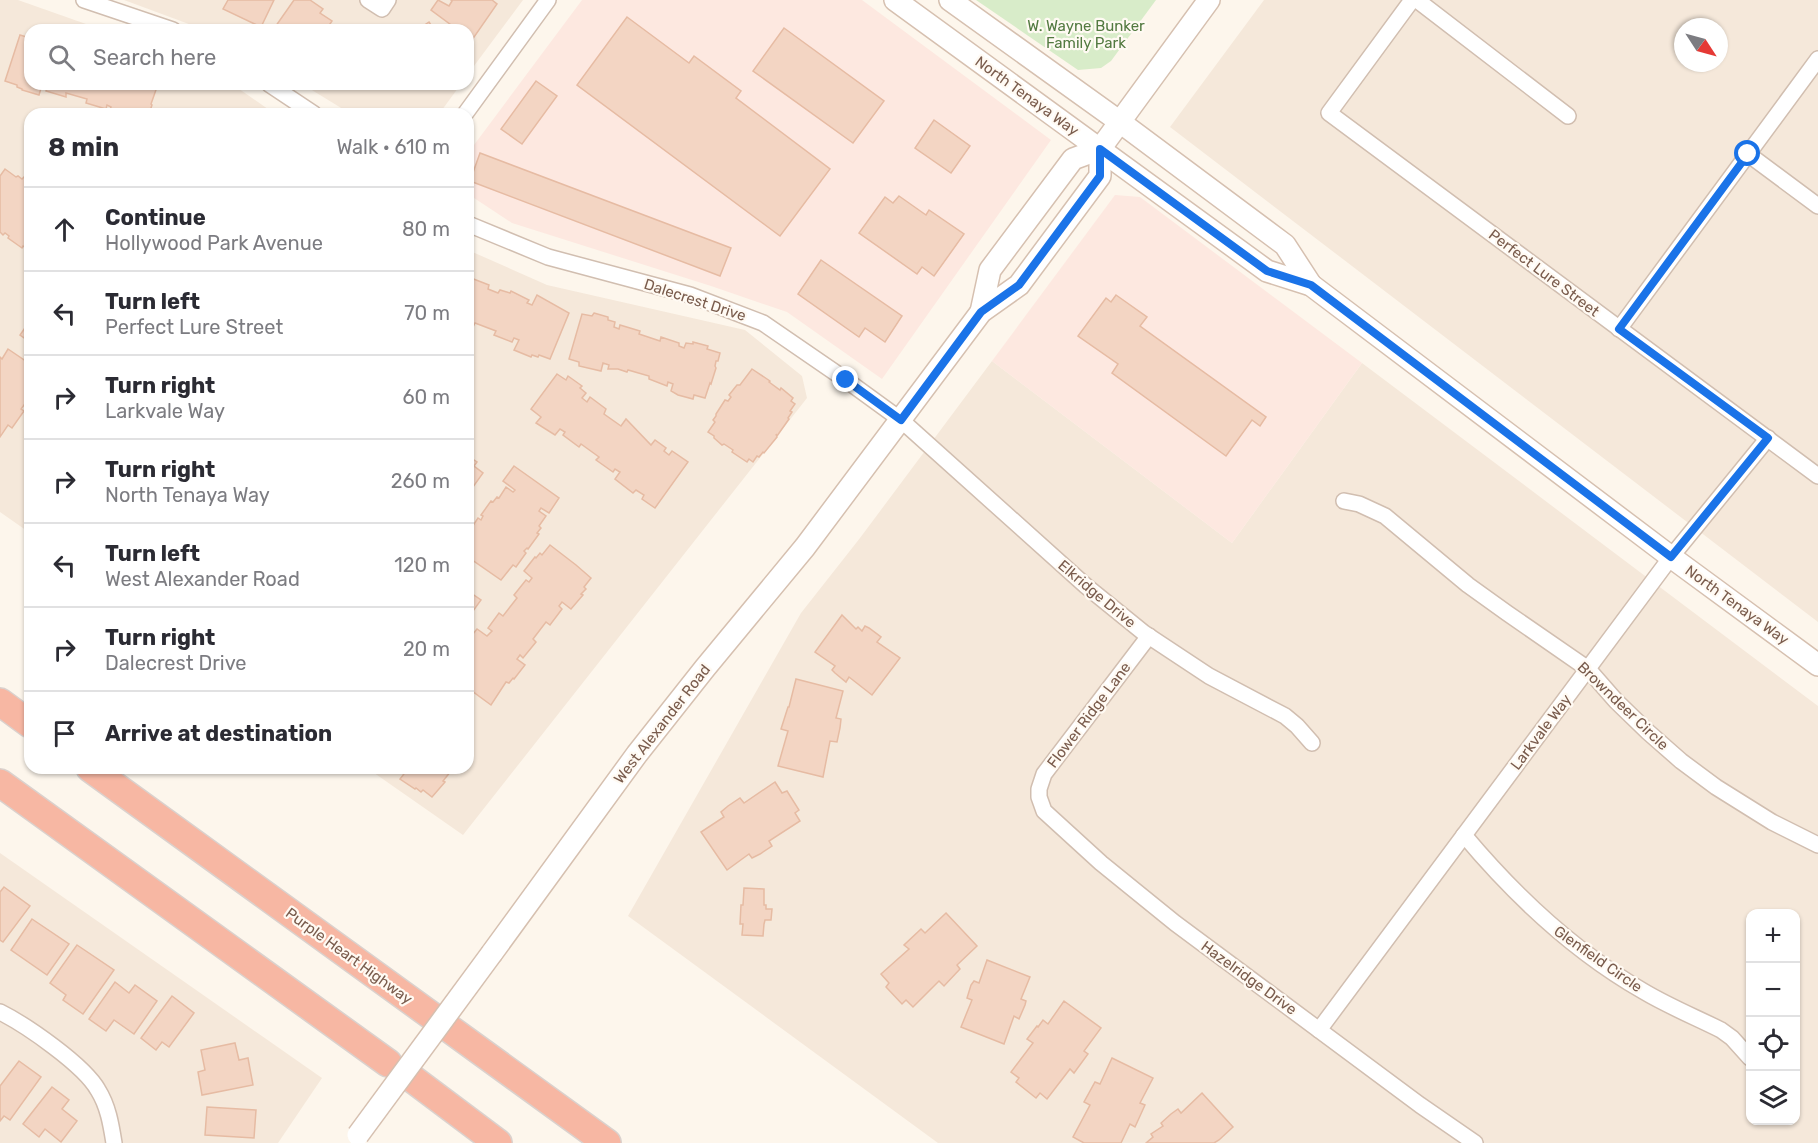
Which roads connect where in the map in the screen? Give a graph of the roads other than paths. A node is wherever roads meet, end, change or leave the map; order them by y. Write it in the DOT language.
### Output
graph roads {
  1 [pos="84,0"];
  2 [pos="368,0"];
  3 [pos="548,0"];
  4 [pos="895,0"];
  5 [pos="950,0"];
  6 [pos="1209,0"];
  7 [pos="1412,0"];
  8 [pos="1417,0"];
  9 [pos="385,5"];
  10 [pos="155,24"];
  11 [pos="1818,59"];
  12 [pos="278,90"];
  13 [pos="305,108"];
  14 [pos="469,108"];
  15 [pos="1568,116"];
  16 [pos="1120,122"];
  17 [pos="1100,149"];
  18 [pos="1748,154"];
  19 [pos="1818,206"];
  20 [pos="474,226"];
  21 [pos="1311,285"];
  22 [pos="981,312"];
  23 [pos="1619,329"];
  24 [pos="901,420"];
  25 [pos="1768,438"];
  26 [pos="1818,476"];
  27 [pos="1344,501"];
  28 [pos="1671,557"];
  29 [pos="1149,636"];
  30 [pos="1818,665"];
  31 [pos="1588,669"];
  32 [pos="0,702"];
  33 [pos="24,720"];
  34 [pos="1312,743"];
  35 [pos="98,774"];
  36 [pos="0,783"];
  37 [pos="1039,797"];
  38 [pos="1464,835"];
  39 [pos="1818,845"];
  40 [pos="0,1012"];
  41 [pos="1319,1030"];
  42 [pos="1746,1054"];
  43 [pos="388,1062"];
  44 [pos="414,1080"];
  45 [pos="355,1139"];
  46 [pos="114,1143"];
  47 [pos="498,1143"];
  48 [pos="607,1143"];
  49 [pos="1475,1143"];
  1 -- 10 [label="street"];
  2 -- 9 [label="street"];
  3 -- 14 [label="street"];
  4 -- 17 [label="main road, North Tenaya Way"];
  5 -- 16 [label="main road, North Tenaya Way"];
  6 -- 16 [label="main road"];
  7 -- 23 [label="street, Perfect Lure Street"];
  8 -- 15 [label="street"];
  11 -- 18 [label="street"];
  12 -- 13 [label="street"];
  16 -- 17 [label="main road"];
  16 -- 21 [label="main road, North Tenaya Way"];
  17 -- 21 [label="main road, North Tenaya Way"];
  17 -- 22 [label="main road, West Alexander Road"];
  17 -- 22 [label="main road, West Alexander Road"];
  18 -- 19 [label="street"];
  18 -- 23 [label="street"];
  20 -- 24 [label="street, Dalecrest Drive"];
  21 -- 28 [label="main road, North Tenaya Way"];
  22 -- 24 [label="main road, West Alexander Road"];
  23 -- 25 [label="street, Perfect Lure Street"];
  24 -- 29 [label="street, Elkridge Drive"];
  24 -- 45 [label="main road, West Alexander Road, bridge"];
  25 -- 26 [label="street, Perfect Lure Street"];
  25 -- 28 [label="street, Larkvale Way"];
  27 -- 31 [label="street, Browndeer Circle"];
  28 -- 30 [label="main road, North Tenaya Way"];
  28 -- 31 [label="street, Larkvale Way"];
  29 -- 34 [label="street, Elkridge Drive"];
  29 -- 37 [label="street, Flower Ridge Lane"];
  31 -- 38 [label="street, Larkvale Way"];
  31 -- 39 [label="street, Browndeer Circle"];
  32 -- 33 [label="highway"];
  35 -- 48 [label="highway, Purple Heart Highway"];
  36 -- 43 [label="highway"];
  37 -- 41 [label="street, Hazelridge Drive"];
  38 -- 41 [label="street, Larkvale Way"];
  38 -- 42 [label="street, Glenfield Circle"];
  40 -- 46 [label="street"];
  41 -- 49 [label="street, Hazelridge Drive"];
  44 -- 47 [label="highway"];
}
